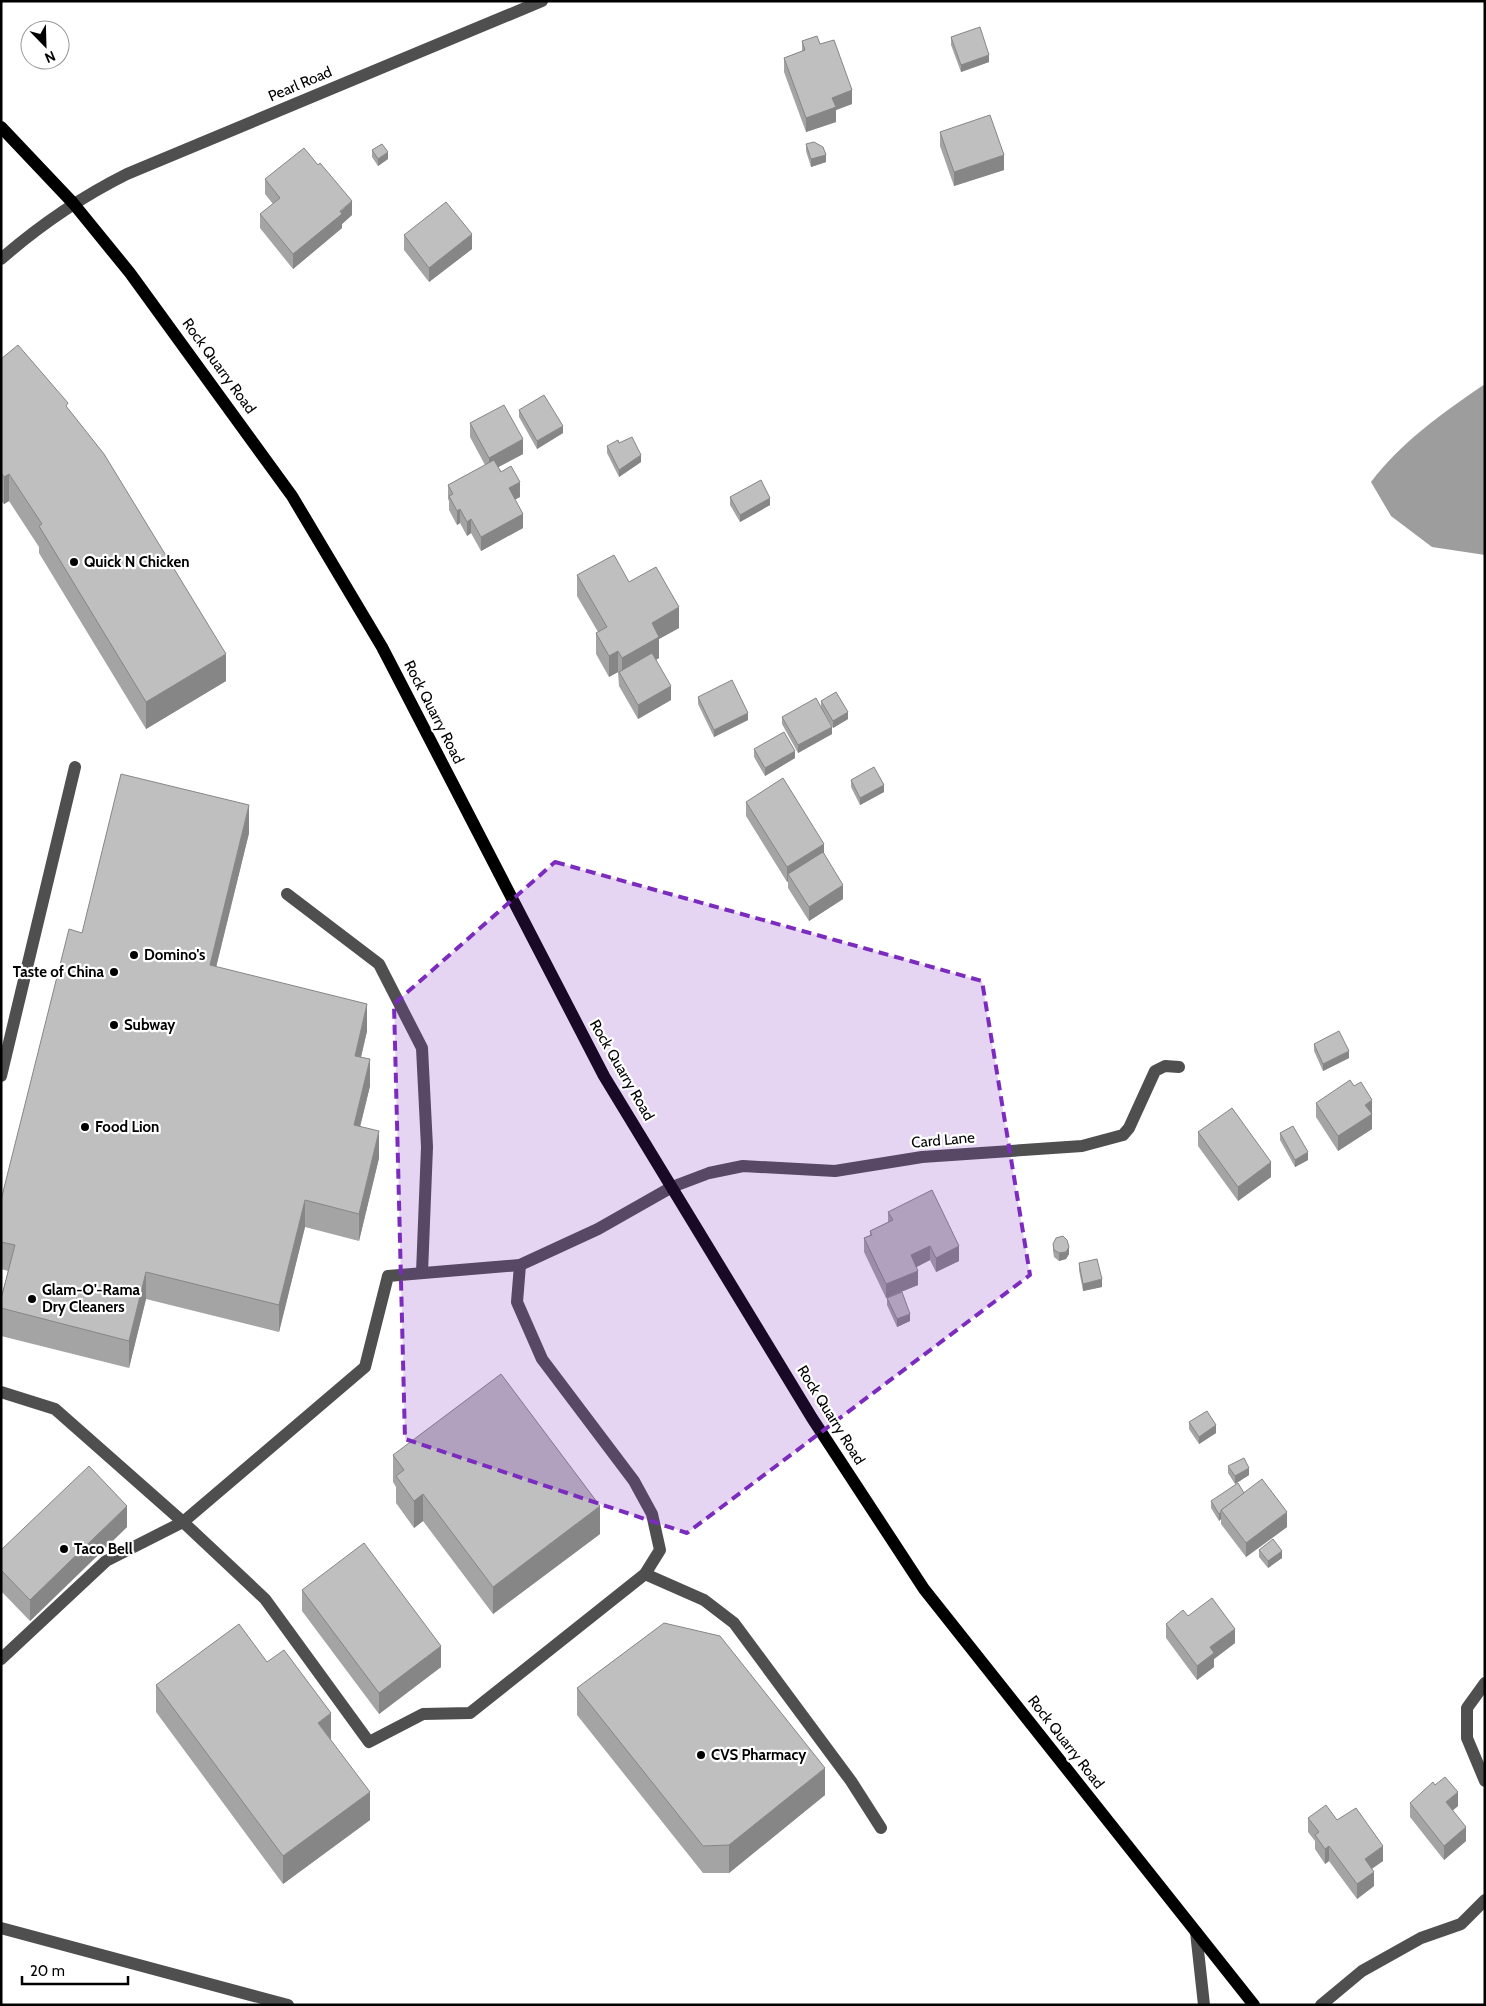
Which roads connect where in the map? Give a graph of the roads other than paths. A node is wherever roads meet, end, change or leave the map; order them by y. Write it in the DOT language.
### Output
graph roads {
  1 [pos="542,1"];
  2 [pos="527,4"];
  3 [pos="1,127"];
  4 [pos="73,203"];
  5 [pos="1,259"];
  6 [pos="75,767"];
  7 [pos="287,894"];
  8 [pos="1179,1067"];
  9 [pos="1,1076"];
  10 [pos="672,1187"];
  11 [pos="520,1265"];
  12 [pos="422,1273"];
  13 [pos="1,1392"];
  14 [pos="183,1522"];
  15 [pos="645,1574"];
  16 [pos="1,1660"];
  17 [pos="1485,1683"];
  18 [pos="1485,1781"];
  19 [pos="881,1828"];
  20 [pos="1485,1900"];
  21 [pos="1,1928"];
  22 [pos="1196,1932"];
  23 [pos="288,2005"];
  24 [pos="1204,2005"];
  25 [pos="1254,2005"];
  26 [pos="1322,2005"];
  1 -- 2 [label="street, Pearl Road"];
  2 -- 4 [label="street, Pearl Road"];
  3 -- 4 [label="main road, Rock Quarry Road"];
  4 -- 5 [label="street, Pearl Road"];
  4 -- 10 [label="main road, Rock Quarry Road"];
  6 -- 9 [label="street"];
  7 -- 12 [label="street"];
  8 -- 10 [label="street, Card Lane"];
  10 -- 11 [label="street"];
  10 -- 22 [label="main road, Rock Quarry Road"];
  11 -- 12 [label="street"];
  11 -- 15 [label="street"];
  12 -- 14 [label="street"];
  13 -- 14 [label="street"];
  14 -- 15 [label="street"];
  14 -- 16 [label="street"];
  15 -- 19 [label="street"];
  17 -- 18 [label="street"];
  20 -- 26 [label="street"];
  21 -- 23 [label="street"];
  22 -- 24 [label="street"];
  22 -- 25 [label="main road, Rock Quarry Road"];
}
